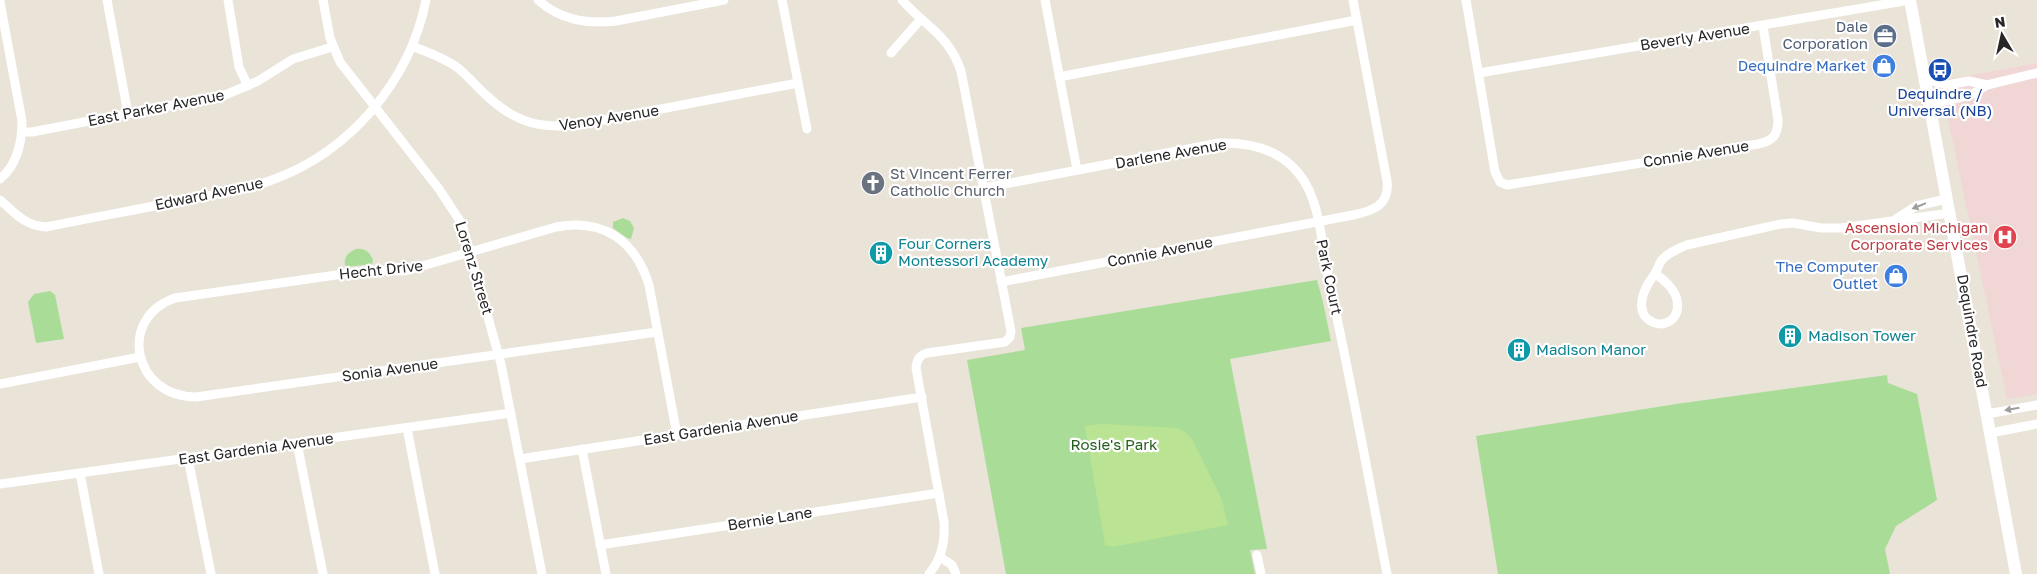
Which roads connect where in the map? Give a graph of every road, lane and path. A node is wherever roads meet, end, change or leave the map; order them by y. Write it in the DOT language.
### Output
graph roads {
  1 [pos="107,0"];
  2 [pos="228,0"];
  3 [pos="323,0"];
  4 [pos="426,0"];
  5 [pos="538,0"];
  6 [pos="724,0"];
  7 [pos="782,0"];
  8 [pos="902,0"];
  9 [pos="1045,0"];
  10 [pos="1354,0"];
  11 [pos="1466,0"];
  12 [pos="1910,0"];
  13 [pos="0,2"];
  14 [pos="921,19"];
  15 [pos="1357,20"];
  16 [pos="1762,26"];
  17 [pos="412,46"];
  18 [pos="332,47"];
  19 [pos="891,54"];
  20 [pos="1479,73"];
  21 [pos="2037,73"];
  22 [pos="1059,77"];
  23 [pos="1925,79"];
  24 [pos="798,83"];
  25 [pos="248,86"];
  26 [pos="1987,86"];
  27 [pos="1930,105"];
  28 [pos="375,107"];
  29 [pos="128,114"];
  30 [pos="807,130"];
  31 [pos="22,132"];
  32 [pos="1077,170"];
  33 [pos="0,179"];
  34 [pos="984,188"];
  35 [pos="1948,199"];
  36 [pos="0,200"];
  37 [pos="1950,213"];
  38 [pos="1893,221"];
  39 [pos="1318,222"];
  40 [pos="470,252"];
  41 [pos="1655,274"];
  42 [pos="1001,282"];
  43 [pos="658,332"];
  44 [pos="499,354"];
  45 [pos="140,357"];
  46 [pos="0,384"];
  47 [pos="922,397"];
  48 [pos="2037,405"];
  49 [pos="511,413"];
  50 [pos="1987,414"];
  51 [pos="2037,424"];
  52 [pos="406,428"];
  53 [pos="1990,433"];
  54 [pos="677,435"];
  55 [pos="297,443"];
  56 [pos="582,449"];
  57 [pos="188,458"];
  58 [pos="520,459"];
  59 [pos="80,473"];
  60 [pos="0,484"];
  61 [pos="939,493"];
  62 [pos="600,545"];
  63 [pos="1257,555"];
  64 [pos="940,557"];
  65 [pos="99,574"];
  66 [pos="211,574"];
  67 [pos="323,574"];
  68 [pos="435,574"];
  69 [pos="542,574"];
  70 [pos="606,574"];
  71 [pos="929,574"];
  72 [pos="956,574"];
  73 [pos="1261,574"];
  74 [pos="1387,574"];
  75 [pos="2016,574"];
  1 -- 29 [label="street"];
  2 -- 25 [label="street"];
  3 -- 18 [label="street, Lorenz Street"];
  4 -- 17 [label="street, Edward Avenue"];
  5 -- 6 [label="street"];
  7 -- 24 [label="street"];
  8 -- 14 [label="street"];
  9 -- 22 [label="street"];
  10 -- 15 [label="street, Park Court"];
  11 -- 20 [label="street"];
  12 -- 16 [label="street, Beverly Avenue"];
  12 -- 23 [label="main road, Dequindre Road"];
  13 -- 31 [label="street"];
  14 -- 19 [label="street"];
  14 -- 34 [label="street"];
  15 -- 22 [label="street"];
  15 -- 39 [label="street, Park Court"];
  16 -- 20 [label="street, Beverly Avenue"];
  16 -- 20 [label="street, Connie Avenue"];
  17 -- 24 [label="street, Venoy Avenue"];
  17 -- 28 [label="street, Edward Avenue"];
  18 -- 25 [label="street, East Parker Avenue"];
  18 -- 28 [label="street, Lorenz Street"];
  21 -- 26 [label="street"];
  22 -- 32 [label="street"];
  23 -- 26 [label="street"];
  23 -- 27 [label="main road, Dequindre Road"];
  24 -- 30 [label="street"];
  25 -- 29 [label="street, East Parker Avenue"];
  26 -- 27 [label="street"];
  27 -- 35 [label="main road, Dequindre Road"];
  28 -- 36 [label="street, Edward Avenue"];
  28 -- 40 [label="street, Lorenz Street"];
  29 -- 31 [label="street, East Parker Avenue"];
  31 -- 33 [label="street"];
  32 -- 34 [label="street, Darlene Avenue"];
  32 -- 39 [label="street, Darlene Avenue"];
  34 -- 42 [label="street"];
  35 -- 37 [label="main road, Dequindre Road"];
  35 -- 38 [label="street, one-way"];
  37 -- 38 [label="street"];
  37 -- 50 [label="main road, Dequindre Road"];
  38 -- 41 [label="street"];
  39 -- 42 [label="street, Connie Avenue"];
  39 -- 74 [label="street, Park Court"];
  40 -- 43 [label="street, Hecht Drive"];
  40 -- 44 [label="street, Lorenz Street"];
  40 -- 45 [label="street, Hecht Drive"];
  41 -- 41 [label="street"];
  42 -- 47 [label="street"];
  43 -- 44 [label="street, Sonia Avenue"];
  43 -- 54 [label="street, Hecht Drive"];
  44 -- 45 [label="street, Sonia Avenue"];
  44 -- 49 [label="street, Lorenz Street"];
  45 -- 46 [label="street"];
  47 -- 54 [label="street, East Gardenia Avenue"];
  47 -- 61 [label="street"];
  48 -- 50 [label="street, one-way"];
  49 -- 52 [label="street, East Gardenia Avenue"];
  49 -- 58 [label="street, Lorenz Street"];
  50 -- 53 [label="main road, Dequindre Road"];
  51 -- 53 [label="street"];
  52 -- 55 [label="street, East Gardenia Avenue"];
  52 -- 68 [label="street"];
  53 -- 75 [label="main road, Dequindre Road"];
  54 -- 56 [label="street, East Gardenia Avenue"];
  55 -- 57 [label="street, East Gardenia Avenue"];
  55 -- 67 [label="street"];
  56 -- 58 [label="street, East Gardenia Avenue"];
  56 -- 62 [label="street"];
  57 -- 59 [label="street, East Gardenia Avenue"];
  57 -- 66 [label="street"];
  58 -- 69 [label="street, Lorenz Street"];
  59 -- 60 [label="street, East Gardenia Avenue"];
  59 -- 65 [label="street"];
  61 -- 62 [label="street, Bernie Lane"];
  61 -- 64 [label="street"];
  62 -- 70 [label="street"];
  63 -- 73 [label="street"];
  64 -- 71 [label="street"];
  64 -- 72 [label="street"];
}
